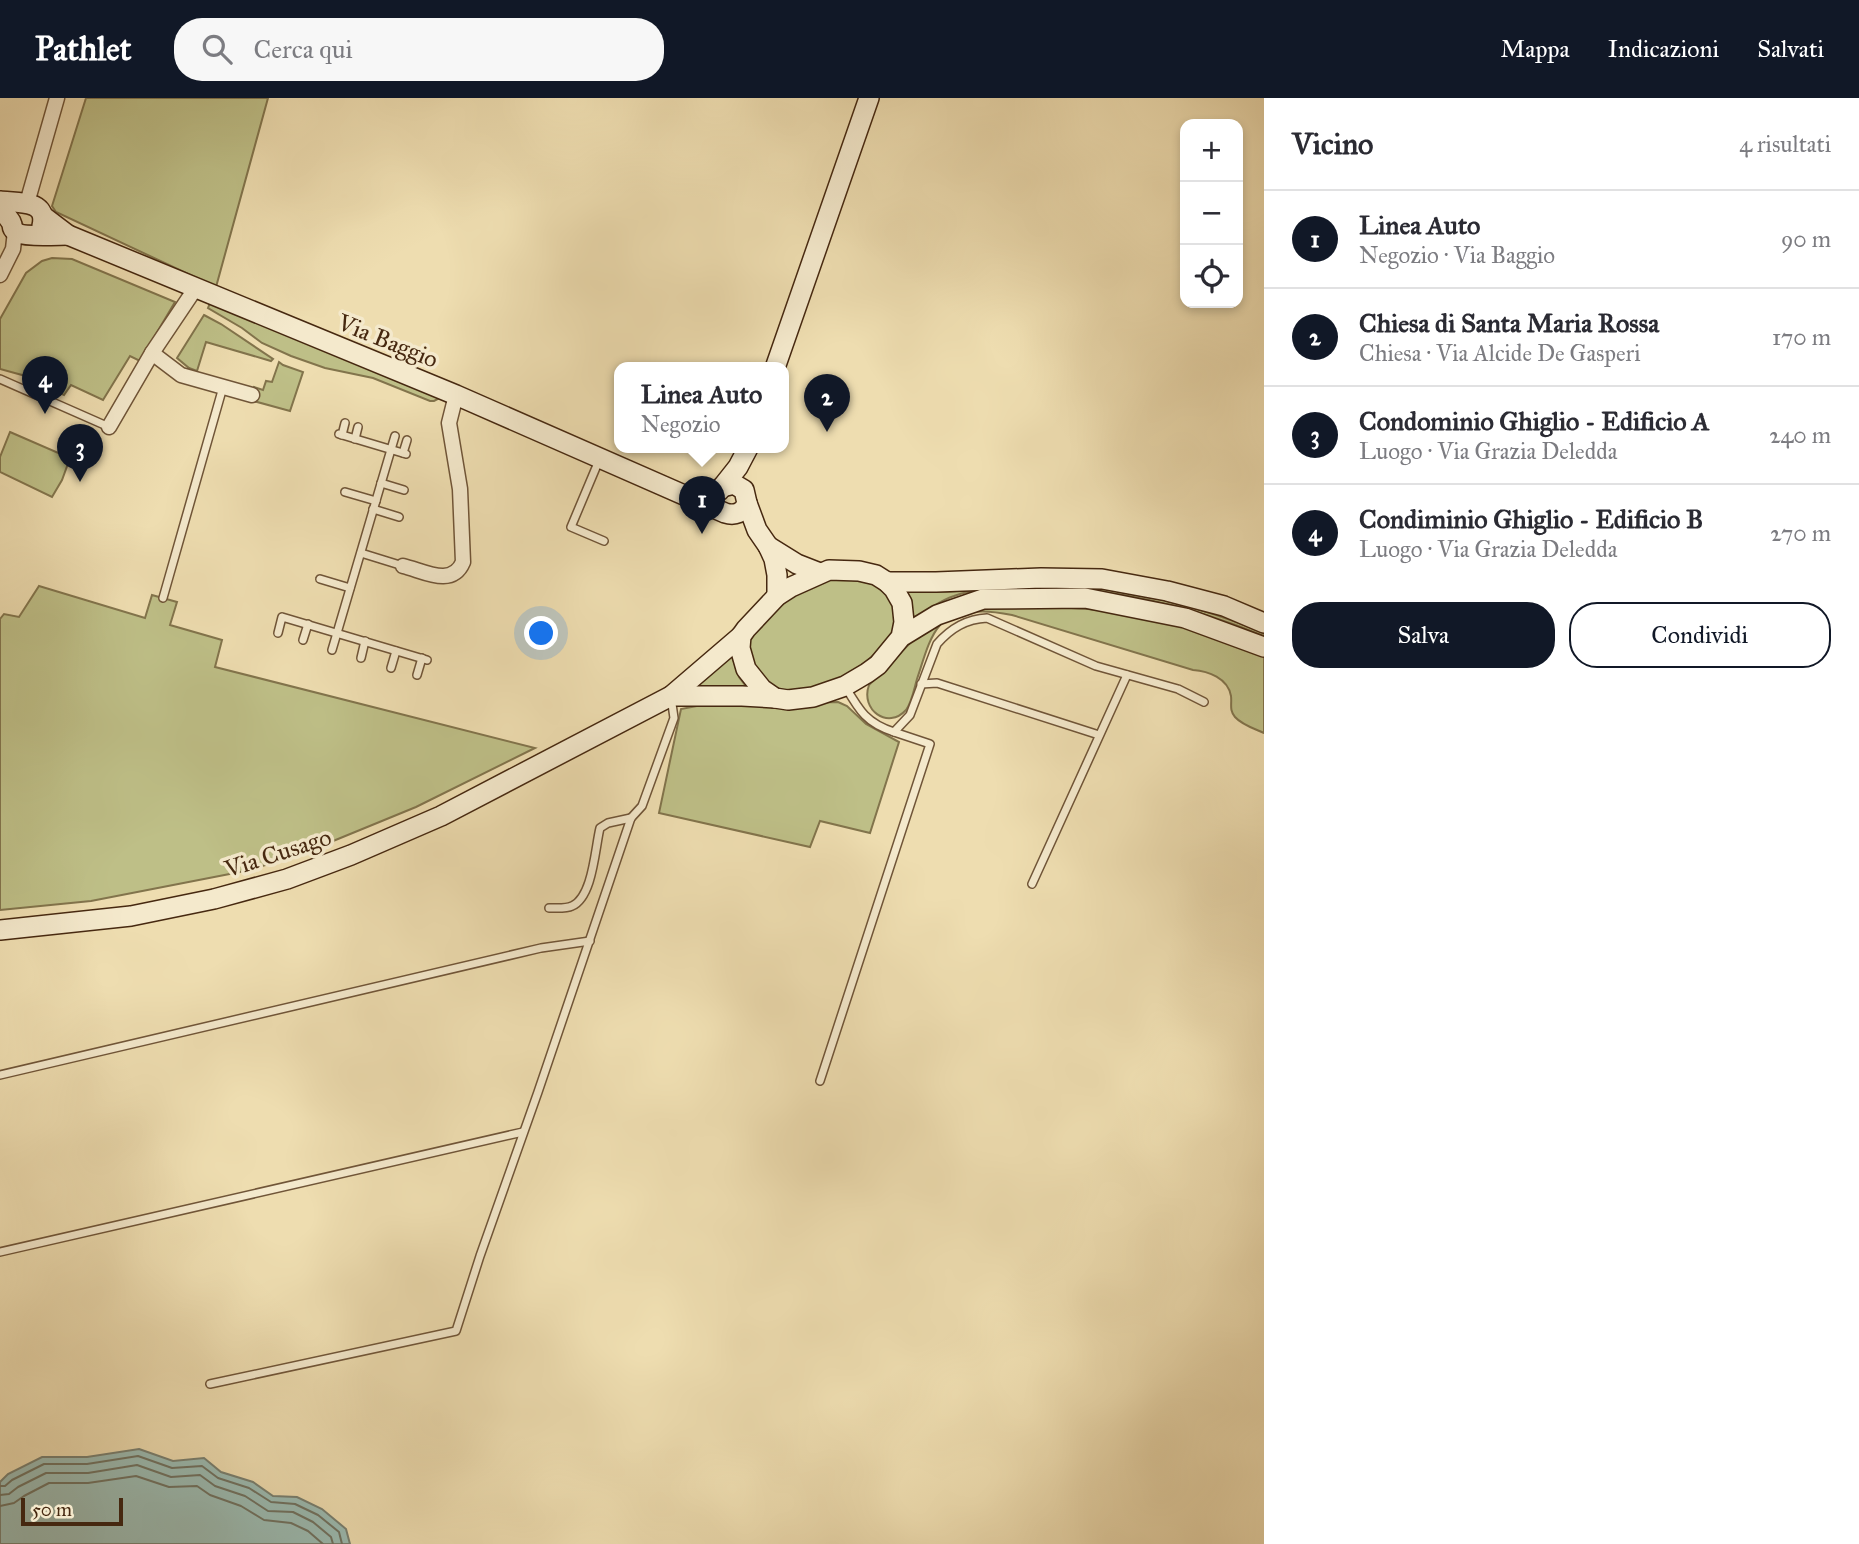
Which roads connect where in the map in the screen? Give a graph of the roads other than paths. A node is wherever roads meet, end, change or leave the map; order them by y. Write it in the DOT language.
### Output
graph roads {
  1 [pos="57,98"];
  2 [pos="869,98"];
  3 [pos="0,201"];
  4 [pos="24,204"];
  5 [pos="43,216"];
  6 [pos="17,230"];
  7 [pos="68,235"];
  8 [pos="1,272"];
  9 [pos="195,289"];
  10 [pos="152,353"];
  11 [pos="777,362"];
  12 [pos="0,379"];
  13 [pos="223,387"];
  14 [pos="252,395"];
  15 [pos="456,395"];
  16 [pos="345,423"];
  17 [pos="109,427"];
  18 [pos="358,427"];
  19 [pos="395,436"];
  20 [pos="355,439"];
  21 [pos="407,440"];
  22 [pos="391,449"];
  23 [pos="747,453"];
  24 [pos="749,453"];
  25 [pos="600,458"];
  26 [pos="381,483"];
  27 [pos="720,489"];
  28 [pos="404,490"];
  29 [pos="345,492"];
  30 [pos="688,495"];
  31 [pos="747,500"];
  32 [pos="376,501"];
  33 [pos="373,509"];
  34 [pos="727,514"];
  35 [pos="399,517"];
  36 [pos="763,538"];
  37 [pos="604,541"];
  38 [pos="360,553"];
  39 [pos="403,566"];
  40 [pos="820,573"];
  41 [pos="320,579"];
  42 [pos="887,582"];
  43 [pos="350,588"];
  44 [pos="777,596"];
  45 [pos="163,598"];
  46 [pos="1264,623"];
  47 [pos="308,624"];
  48 [pos="278,633"];
  49 [pos="337,633"];
  50 [pos="741,636"];
  51 [pos="901,637"];
  52 [pos="303,640"];
  53 [pos="366,641"];
  54 [pos="1264,647"];
  55 [pos="332,650"];
  56 [pos="396,651"];
  57 [pos="361,658"];
  58 [pos="391,668"];
  59 [pos="1127,675"];
  60 [pos="417,676"];
  61 [pos="921,684"];
  62 [pos="845,686"];
  63 [pos="671,696"];
  64 [pos="775,698"];
  65 [pos="1204,702"];
  66 [pos="894,732"];
  67 [pos="1099,735"];
  68 [pos="631,818"];
  69 [pos="1032,884"];
  70 [pos="549,908"];
  71 [pos="0,930"];
  72 [pos="590,941"];
  73 [pos="0,1075"];
  74 [pos="820,1081"];
  75 [pos="523,1132"];
  76 [pos="0,1252"];
  77 [pos="210,1384"];
  1 -- 4 [label="street"];
  2 -- 11 [label="main road"];
  3 -- 4 [label="main road"];
  4 -- 5 [label="main road"];
  4 -- 6 [label="main road"];
  5 -- 6 [label="main road"];
  5 -- 7 [label="main road, Via Baggio"];
  6 -- 7 [label="main road, Via Baggio"];
  6 -- 8 [label="street"];
  7 -- 9 [label="main road, Via Baggio"];
  9 -- 10 [label="street"];
  9 -- 15 [label="main road, Via Baggio"];
  10 -- 13 [label="street"];
  10 -- 17 [label="street"];
  12 -- 17 [label="lane"];
  13 -- 14 [label="street"];
  13 -- 45 [label="lane"];
  15 -- 25 [label="main road, Via Baggio"];
  15 -- 39 [label="street"];
  16 -- 20 [label="lane"];
  18 -- 20 [label="lane"];
  19 -- 22 [label="lane"];
  20 -- 22 [label="lane"];
  21 -- 22 [label="lane"];
  22 -- 26 [label="lane"];
  23 -- 27 [label="main road"];
  24 -- 31 [label="main road"];
  25 -- 30 [label="main road, Via Baggio"];
  25 -- 37 [label="lane"];
  26 -- 28 [label="lane"];
  26 -- 32 [label="lane"];
  27 -- 30 [label="main road"];
  27 -- 31 [label="main road"];
  27 -- 34 [label="main road"];
  29 -- 32 [label="lane"];
  30 -- 34 [label="main road, Via Baggio"];
  31 -- 34 [label="main road"];
  31 -- 36 [label="main road"];
  32 -- 33 [label="lane"];
  33 -- 35 [label="lane"];
  33 -- 38 [label="lane"];
  34 -- 36 [label="main road, Via Baggio"];
  36 -- 40 [label="main road, Via Baggio"];
  36 -- 44 [label="main road"];
  38 -- 39 [label="lane"];
  38 -- 43 [label="lane"];
  40 -- 42 [label="main road"];
  40 -- 44 [label="main road"];
  41 -- 43 [label="lane"];
  42 -- 46 [label="main road"];
  42 -- 51 [label="main road"];
  43 -- 49 [label="lane"];
  44 -- 50 [label="main road"];
  47 -- 48 [label="lane"];
  47 -- 49 [label="lane"];
  47 -- 52 [label="lane"];
  49 -- 53 [label="lane"];
  49 -- 55 [label="lane"];
  50 -- 63 [label="main road"];
  50 -- 64 [label="main road"];
  51 -- 54 [label="main road"];
  51 -- 62 [label="main road"];
  53 -- 56 [label="lane"];
  53 -- 57 [label="lane"];
  56 -- 58 [label="lane"];
  56 -- 60 [label="lane"];
  59 -- 61 [label="lane"];
  59 -- 65 [label="lane"];
  59 -- 67 [label="lane"];
  61 -- 66 [label="lane"];
  61 -- 67 [label="lane"];
  62 -- 64 [label="main road"];
  62 -- 66 [label="lane"];
  63 -- 64 [label="main road"];
  63 -- 68 [label="lane"];
  63 -- 71 [label="main road, Via Cusago"];
  66 -- 74 [label="lane"];
  67 -- 69 [label="lane"];
  68 -- 70 [label="lane"];
  68 -- 72 [label="lane"];
  72 -- 73 [label="lane"];
  72 -- 75 [label="lane"];
  75 -- 76 [label="lane"];
  75 -- 77 [label="lane"];
}
